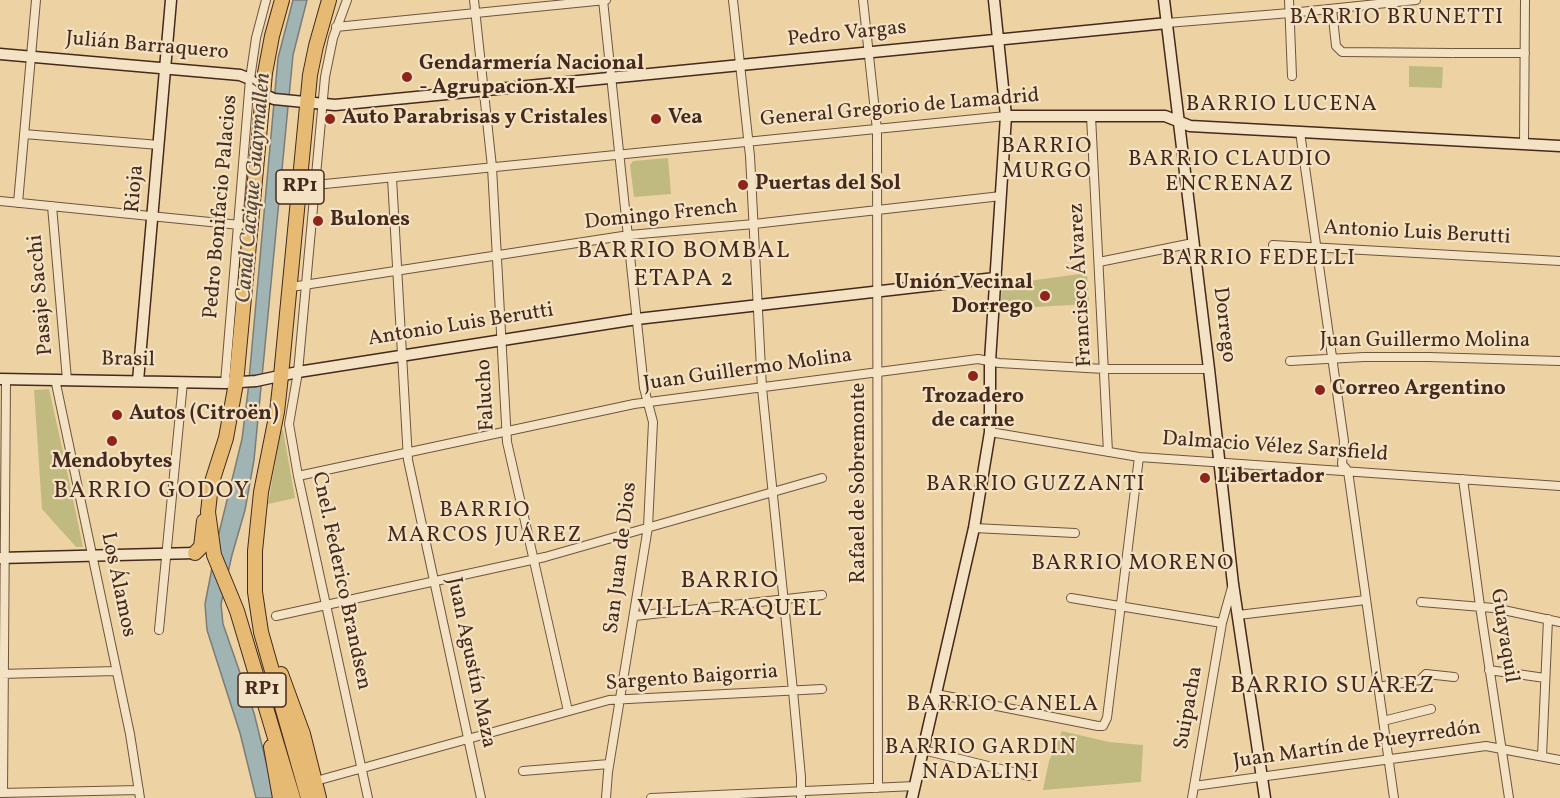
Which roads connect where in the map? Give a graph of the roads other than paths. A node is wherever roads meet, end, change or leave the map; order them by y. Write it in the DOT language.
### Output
graph roads {
  1 [pos="36,0"];
  2 [pos="171,0"];
  3 [pos="266,0"];
  4 [pos="282,0"];
  5 [pos="329,0"];
  6 [pos="347,0"];
  7 [pos="474,0"];
  8 [pos="604,0"];
  9 [pos="733,0"];
  10 [pos="863,0"];
  11 [pos="994,0"];
  12 [pos="1164,0"];
  13 [pos="1289,0"];
  14 [pos="1416,0"];
  15 [pos="1525,0"];
  16 [pos="1332,9"];
  17 [pos="475,13"];
  18 [pos="1290,13"];
  19 [pos="1167,23"];
  20 [pos="336,27"];
  21 [pos="998,39"];
  22 [pos="869,52"];
  23 [pos="1525,53"];
  24 [pos="0,54"];
  25 [pos="31,57"];
  26 [pos="740,65"];
  27 [pos="165,68"];
  28 [pos="1292,76"];
  29 [pos="612,77"];
  30 [pos="250,79"];
  31 [pos="484,90"];
  32 [pos="276,99"];
  33 [pos="308,103"];
  34 [pos="323,105"];
  35 [pos="1006,116"];
  36 [pos="1091,116"];
  37 [pos="1180,122"];
  38 [pos="877,130"];
  39 [pos="1300,132"];
  40 [pos="24,134"];
  41 [pos="749,142"];
  42 [pos="1524,144"];
  43 [pos="159,145"];
  44 [pos="1560,146"];
  45 [pos="620,154"];
  46 [pos="492,167"];
  47 [pos="392,178"];
  48 [pos="315,185"];
  49 [pos="1000,196"];
  50 [pos="0,201"];
  51 [pos="18,203"];
  52 [pos="52,206"];
  53 [pos="878,210"];
  54 [pos="153,216"];
  55 [pos="754,224"];
  56 [pos="244,225"];
  57 [pos="629,235"];
  58 [pos="1193,243"];
  59 [pos="1273,245"];
  60 [pos="1317,248"];
  61 [pos="498,254"];
  62 [pos="1560,261"];
  63 [pos="1099,262"];
  64 [pos="398,270"];
  65 [pos="995,278"];
  66 [pos="306,284"];
  67 [pos="291,287"];
  68 [pos="878,290"];
  69 [pos="758,306"];
  70 [pos="637,319"];
  71 [pos="502,339"];
  72 [pos="402,355"];
  73 [pos="1332,359"];
  74 [pos="990,361"];
  75 [pos="1290,361"];
  76 [pos="1560,361"];
  77 [pos="1104,369"];
  78 [pos="1209,369"];
  79 [pos="298,372"];
  80 [pos="878,372"];
  81 [pos="281,376"];
  82 [pos="3,379"];
  83 [pos="55,380"];
  84 [pos="67,380"];
  85 [pos="138,381"];
  86 [pos="183,382"];
  87 [pos="246,382"];
  88 [pos="762,388"];
  89 [pos="647,403"];
  90 [pos="506,430"];
  91 [pos="990,432"];
  92 [pos="1108,452"];
  93 [pos="407,453"];
  94 [pos="1139,457"];
  95 [pos="1220,462"];
  96 [pos="1348,471"];
  97 [pos="298,476"];
  98 [pos="822,478"];
  99 [pos="1463,478"];
  100 [pos="1560,486"];
  101 [pos="773,492"];
  102 [pos="209,499"];
  103 [pos="648,527"];
  104 [pos="974,528"];
  105 [pos="1075,532"];
  106 [pos="195,553"];
  107 [pos="167,554"];
  108 [pos="93,556"];
  109 [pos="2,558"];
  110 [pos="534,560"];
  111 [pos="434,582"];
  112 [pos="1233,584"];
  113 [pos="822,595"];
  114 [pos="1071,598"];
  115 [pos="784,599"];
  116 [pos="1366,600"];
  117 [pos="1421,602"];
  118 [pos="326,606"];
  119 [pos="1480,606"];
  120 [pos="1121,607"];
  121 [pos="257,610"];
  122 [pos="1238,615"];
  123 [pos="276,616"];
  124 [pos="635,616"];
  125 [pos="1548,619"];
  126 [pos="1560,622"];
  127 [pos="1222,623"];
  128 [pos="159,630"];
  129 [pos="1490,670"];
  130 [pos="116,671"];
  131 [pos="2,674"];
  132 [pos="257,674"];
  133 [pos="1454,677"];
  134 [pos="1545,678"];
  135 [pos="1378,687"];
  136 [pos="822,689"];
  137 [pos="793,691"];
  138 [pos="936,694"];
  139 [pos="621,698"];
  140 [pos="1431,709"];
  141 [pos="568,711"];
  142 [pos="1383,721"];
  143 [pos="468,739"];
  144 [pos="1502,748"];
  145 [pos="923,750"];
  146 [pos="1542,756"];
  147 [pos="1388,759"];
  148 [pos="1560,760"];
  149 [pos="609,764"];
  150 [pos="362,769"];
  151 [pos="523,771"];
  152 [pos="1029,776"];
  153 [pos="1262,777"];
  154 [pos="323,779"];
  155 [pos="915,786"];
  156 [pos="1194,786"];
  157 [pos="878,788"];
  158 [pos="1,793"];
  159 [pos="139,794"];
  160 [pos="802,794"];
  161 [pos="280,798"];
  162 [pos="293,798"];
  163 [pos="308,798"];
  164 [pos="319,798"];
  165 [pos="368,798"];
  166 [pos="481,798"];
  167 [pos="606,798"];
  168 [pos="651,798"];
  169 [pos="912,798"];
  170 [pos="1192,798"];
  171 [pos="1265,798"];
  172 [pos="1394,798"];
  173 [pos="1509,798"];
  1 -- 25 [label="street"];
  2 -- 27 [label="street, Rioja"];
  3 -- 30 [label="street, Pedro Bonifacio Palacios"];
  4 -- 32 [label="highway, RP1"];
  5 -- 33 [label="highway, RP1"];
  6 -- 20 [label="street, Cnel. Federico Brandsen"];
  7 -- 17 [label="street, Falucho"];
  8 -- 17 [label="street"];
  8 -- 29 [label="street, San Juan de Dios"];
  9 -- 26 [label="street"];
  10 -- 22 [label="street, Rafael de Sobremonte"];
  11 -- 21 [label="street"];
  12 -- 19 [label="street, Dorrego"];
  13 -- 18 [label="street"];
  14 -- 16 [label="street, Pedro Vargas"];
  15 -- 23 [label="street"];
  16 -- 18 [label="street, Pedro Vargas"];
  16 -- 23 [label="street"];
  17 -- 20 [label="street"];
  17 -- 31 [label="street, Falucho"];
  18 -- 19 [label="street, Pedro Vargas"];
  18 -- 28 [label="street"];
  19 -- 21 [label="street, Pedro Vargas"];
  19 -- 37 [label="street, Dorrego"];
  20 -- 34 [label="street, Cnel. Federico Brandsen"];
  21 -- 22 [label="street, Pedro Vargas"];
  21 -- 35 [label="street"];
  22 -- 26 [label="street, Pedro Vargas"];
  22 -- 38 [label="street, Rafael de Sobremonte"];
  23 -- 42 [label="street"];
  24 -- 25 [label="street, Julián Barraquero"];
  25 -- 27 [label="street, Julián Barraquero"];
  25 -- 40 [label="street"];
  26 -- 29 [label="street, Pedro Vargas"];
  26 -- 41 [label="street"];
  27 -- 30 [label="street, Julián Barraquero"];
  27 -- 43 [label="street, Rioja"];
  29 -- 31 [label="street, Pedro Vargas"];
  29 -- 45 [label="street, San Juan de Dios"];
  30 -- 32 [label="street, Julián Barraquero"];
  30 -- 56 [label="street, Pedro Bonifacio Palacios"];
  31 -- 34 [label="street, Pedro Vargas"];
  31 -- 46 [label="street, Falucho"];
  32 -- 33 [label="street, Pedro Vargas"];
  32 -- 56 [label="highway, RP1"];
  33 -- 34 [label="street, Pedro Vargas"];
  33 -- 67 [label="highway, RP1"];
  34 -- 48 [label="street, Cnel. Federico Brandsen"];
  35 -- 36 [label="street, General Gregorio de Lamadrid"];
  35 -- 38 [label="street, General Gregorio de Lamadrid"];
  35 -- 49 [label="street"];
  36 -- 37 [label="street, General Gregorio de Lamadrid"];
  36 -- 63 [label="street, Francisco Álvarez"];
  37 -- 39 [label="street, General Gregorio de Lamadrid"];
  37 -- 58 [label="street, Dorrego"];
  38 -- 41 [label="street, General Gregorio de Lamadrid"];
  38 -- 53 [label="street, Rafael de Sobremonte"];
  39 -- 42 [label="street, General Gregorio de Lamadrid"];
  39 -- 60 [label="street"];
  40 -- 43 [label="street"];
  40 -- 51 [label="street"];
  41 -- 45 [label="street, General Gregorio de Lamadrid"];
  41 -- 55 [label="street"];
  42 -- 44 [label="street, General Gregorio de Lamadrid"];
  43 -- 54 [label="street, Rioja"];
  45 -- 46 [label="street, General Gregorio de Lamadrid"];
  45 -- 57 [label="street, San Juan de Dios"];
  46 -- 47 [label="street, General Gregorio de Lamadrid"];
  46 -- 61 [label="street, Falucho"];
  47 -- 48 [label="street, General Gregorio de Lamadrid"];
  47 -- 64 [label="street, Juan Agustín Maza"];
  48 -- 66 [label="street, Cnel. Federico Brandsen"];
  49 -- 53 [label="street, Domingo French"];
  49 -- 65 [label="street"];
  50 -- 51 [label="street"];
  51 -- 52 [label="street"];
  52 -- 54 [label="street"];
  52 -- 84 [label="street, Pasaje Sacchi"];
  53 -- 55 [label="street, Domingo French"];
  53 -- 68 [label="street, Rafael de Sobremonte"];
  54 -- 56 [label="street"];
  54 -- 85 [label="street, Rioja"];
  55 -- 57 [label="street, Domingo French"];
  55 -- 69 [label="street"];
  56 -- 87 [label="highway, RP1"];
  57 -- 61 [label="street, Domingo French"];
  57 -- 70 [label="street, San Juan de Dios"];
  58 -- 63 [label="street"];
  58 -- 78 [label="street, Dorrego"];
  59 -- 60 [label="street, Antonio Luis Berutti"];
  60 -- 62 [label="street, Antonio Luis Berutti"];
  60 -- 73 [label="street"];
  61 -- 64 [label="street, Domingo French"];
  61 -- 71 [label="street, Falucho"];
  63 -- 77 [label="street, Francisco Álvarez"];
  64 -- 66 [label="street, Domingo French"];
  64 -- 72 [label="street, Juan Agustín Maza"];
  65 -- 68 [label="street, Antonio Luis Berutti"];
  65 -- 74 [label="street"];
  66 -- 67 [label="street, Domingo French"];
  66 -- 79 [label="street, Cnel. Federico Brandsen"];
  67 -- 81 [label="highway, RP1"];
  68 -- 69 [label="street, Antonio Luis Berutti"];
  68 -- 80 [label="street, Rafael de Sobremonte"];
  69 -- 70 [label="street, Antonio Luis Berutti"];
  69 -- 88 [label="street"];
  70 -- 71 [label="street, Antonio Luis Berutti"];
  70 -- 89 [label="street, San Juan de Dios"];
  71 -- 72 [label="street, Antonio Luis Berutti"];
  71 -- 90 [label="street, Falucho"];
  72 -- 79 [label="street, Antonio Luis Berutti"];
  72 -- 93 [label="street, Juan Agustín Maza"];
  73 -- 75 [label="street, Juan Guillermo Molina"];
  73 -- 76 [label="street, Juan Guillermo Molina"];
  73 -- 96 [label="street"];
  74 -- 77 [label="street, Juan Guillermo Molina"];
  74 -- 80 [label="street, Juan Guillermo Molina"];
  74 -- 91 [label="street"];
  77 -- 78 [label="street, Juan Guillermo Molina"];
  77 -- 92 [label="street, Francisco Álvarez"];
  78 -- 95 [label="street, Dorrego"];
  79 -- 81 [label="street, Antonio Luis Berutti"];
  79 -- 97 [label="street, Cnel. Federico Brandsen"];
  80 -- 88 [label="street, Juan Guillermo Molina"];
  80 -- 157 [label="street, Rafael de Sobremonte"];
  81 -- 87 [label="street, Antonio Luis Berutti"];
  81 -- 121 [label="highway, RP1"];
  82 -- 83 [label="street, Brasil"];
  82 -- 109 [label="street"];
  83 -- 84 [label="street, Brasil"];
  83 -- 108 [label="street, Los Álamos"];
  84 -- 85 [label="street, Brasil"];
  85 -- 86 [label="street, Brasil"];
  86 -- 87 [label="street, Brasil"];
  86 -- 107 [label="street"];
  87 -- 102 [label="highway, RP1"];
  88 -- 89 [label="street, Juan Guillermo Molina"];
  88 -- 101 [label="street"];
  89 -- 90 [label="street, Juan Guillermo Molina"];
  89 -- 103 [label="street, San Juan de Dios"];
  90 -- 93 [label="street, Juan Guillermo Molina"];
  90 -- 110 [label="street, Falucho"];
  91 -- 92 [label="street, Dalmacio Vélez Sarsfield"];
  91 -- 104 [label="street"];
  92 -- 94 [label="street, Dalmacio Vélez Sarsfield"];
  93 -- 97 [label="street, Juan Guillermo Molina"];
  93 -- 111 [label="street, Juan Agustín Maza"];
  94 -- 95 [label="street, Dalmacio Vélez Sarsfield"];
  94 -- 120 [label="street"];
  95 -- 96 [label="street, Dalmacio Vélez Sarsfield"];
  95 -- 112 [label="street, Dorrego"];
  96 -- 99 [label="street, Dalmacio Vélez Sarsfield"];
  96 -- 116 [label="street"];
  97 -- 118 [label="street, Cnel. Federico Brandsen"];
  98 -- 101 [label="street"];
  99 -- 100 [label="street, Dalmacio Vélez Sarsfield"];
  99 -- 119 [label="street, Guayaquil"];
  101 -- 103 [label="street"];
  101 -- 115 [label="street"];
  102 -- 106 [label="highway"];
  102 -- 132 [label="highway, RP1"];
  103 -- 110 [label="street"];
  103 -- 124 [label="street, San Juan de Dios"];
  104 -- 105 [label="street"];
  104 -- 138 [label="street"];
  106 -- 107 [label="street"];
  107 -- 108 [label="street"];
  107 -- 128 [label="street"];
  108 -- 109 [label="street"];
  108 -- 130 [label="street, Los Álamos"];
  109 -- 131 [label="street"];
  110 -- 111 [label="street"];
  110 -- 141 [label="street, Falucho"];
  111 -- 118 [label="street"];
  111 -- 143 [label="street, Juan Agustín Maza"];
  112 -- 122 [label="street, Dorrego"];
  112 -- 127 [label="street, Dorrego"];
  113 -- 115 [label="street"];
  114 -- 120 [label="street"];
  115 -- 124 [label="street"];
  115 -- 137 [label="street"];
  116 -- 122 [label="street"];
  116 -- 135 [label="street"];
  117 -- 119 [label="street"];
  118 -- 123 [label="street"];
  118 -- 150 [label="street, Cnel. Federico Brandsen"];
  119 -- 125 [label="street"];
  119 -- 129 [label="street, Guayaquil"];
  120 -- 127 [label="street"];
  120 -- 138 [label="street"];
  121 -- 163 [label="highway, RP1"];
  121 -- 164 [label="highway"];
  122 -- 153 [label="street, Dorrego"];
  124 -- 139 [label="street, San Juan de Dios"];
  125 -- 126 [label="street"];
  125 -- 134 [label="street"];
  127 -- 156 [label="street, Suipacha"];
  129 -- 134 [label="street"];
  129 -- 144 [label="street, Guayaquil"];
  130 -- 131 [label="street"];
  130 -- 159 [label="street, Los Álamos"];
  131 -- 158 [label="street"];
  132 -- 161 [label="highway"];
  132 -- 162 [label="highway, RP1"];
  133 -- 135 [label="street"];
  134 -- 146 [label="street"];
  135 -- 142 [label="street"];
  136 -- 137 [label="street, Sargento Baigorria"];
  137 -- 139 [label="street, Sargento Baigorria"];
  137 -- 160 [label="street"];
  138 -- 145 [label="street"];
  139 -- 141 [label="street, Sargento Baigorria"];
  139 -- 149 [label="street, San Juan de Dios"];
  140 -- 142 [label="street"];
  141 -- 143 [label="street, Sargento Baigorria"];
  142 -- 147 [label="street"];
  143 -- 150 [label="street, Sargento Baigorria"];
  143 -- 166 [label="street, Juan Agustín Maza"];
  144 -- 146 [label="street, Juan Martín de Pueyrredón"];
  144 -- 147 [label="street, Juan Martín de Pueyrredón"];
  144 -- 173 [label="street, Guayaquil"];
  145 -- 152 [label="street"];
  145 -- 155 [label="street"];
  146 -- 148 [label="street, Juan Martín de Pueyrredón"];
  147 -- 153 [label="street, Juan Martín de Pueyrredón"];
  147 -- 172 [label="street"];
  149 -- 151 [label="street"];
  149 -- 167 [label="street, San Juan de Dios"];
  150 -- 154 [label="street, Sargento Baigorria"];
  150 -- 165 [label="street, Cnel. Federico Brandsen"];
  153 -- 156 [label="street, Juan Martín de Pueyrredón"];
  153 -- 171 [label="street, Dorrego"];
  155 -- 157 [label="street"];
  155 -- 169 [label="street"];
  156 -- 170 [label="street, Suipacha"];
  157 -- 160 [label="street"];
  158 -- 159 [label="street"];
  160 -- 168 [label="street"];
}
